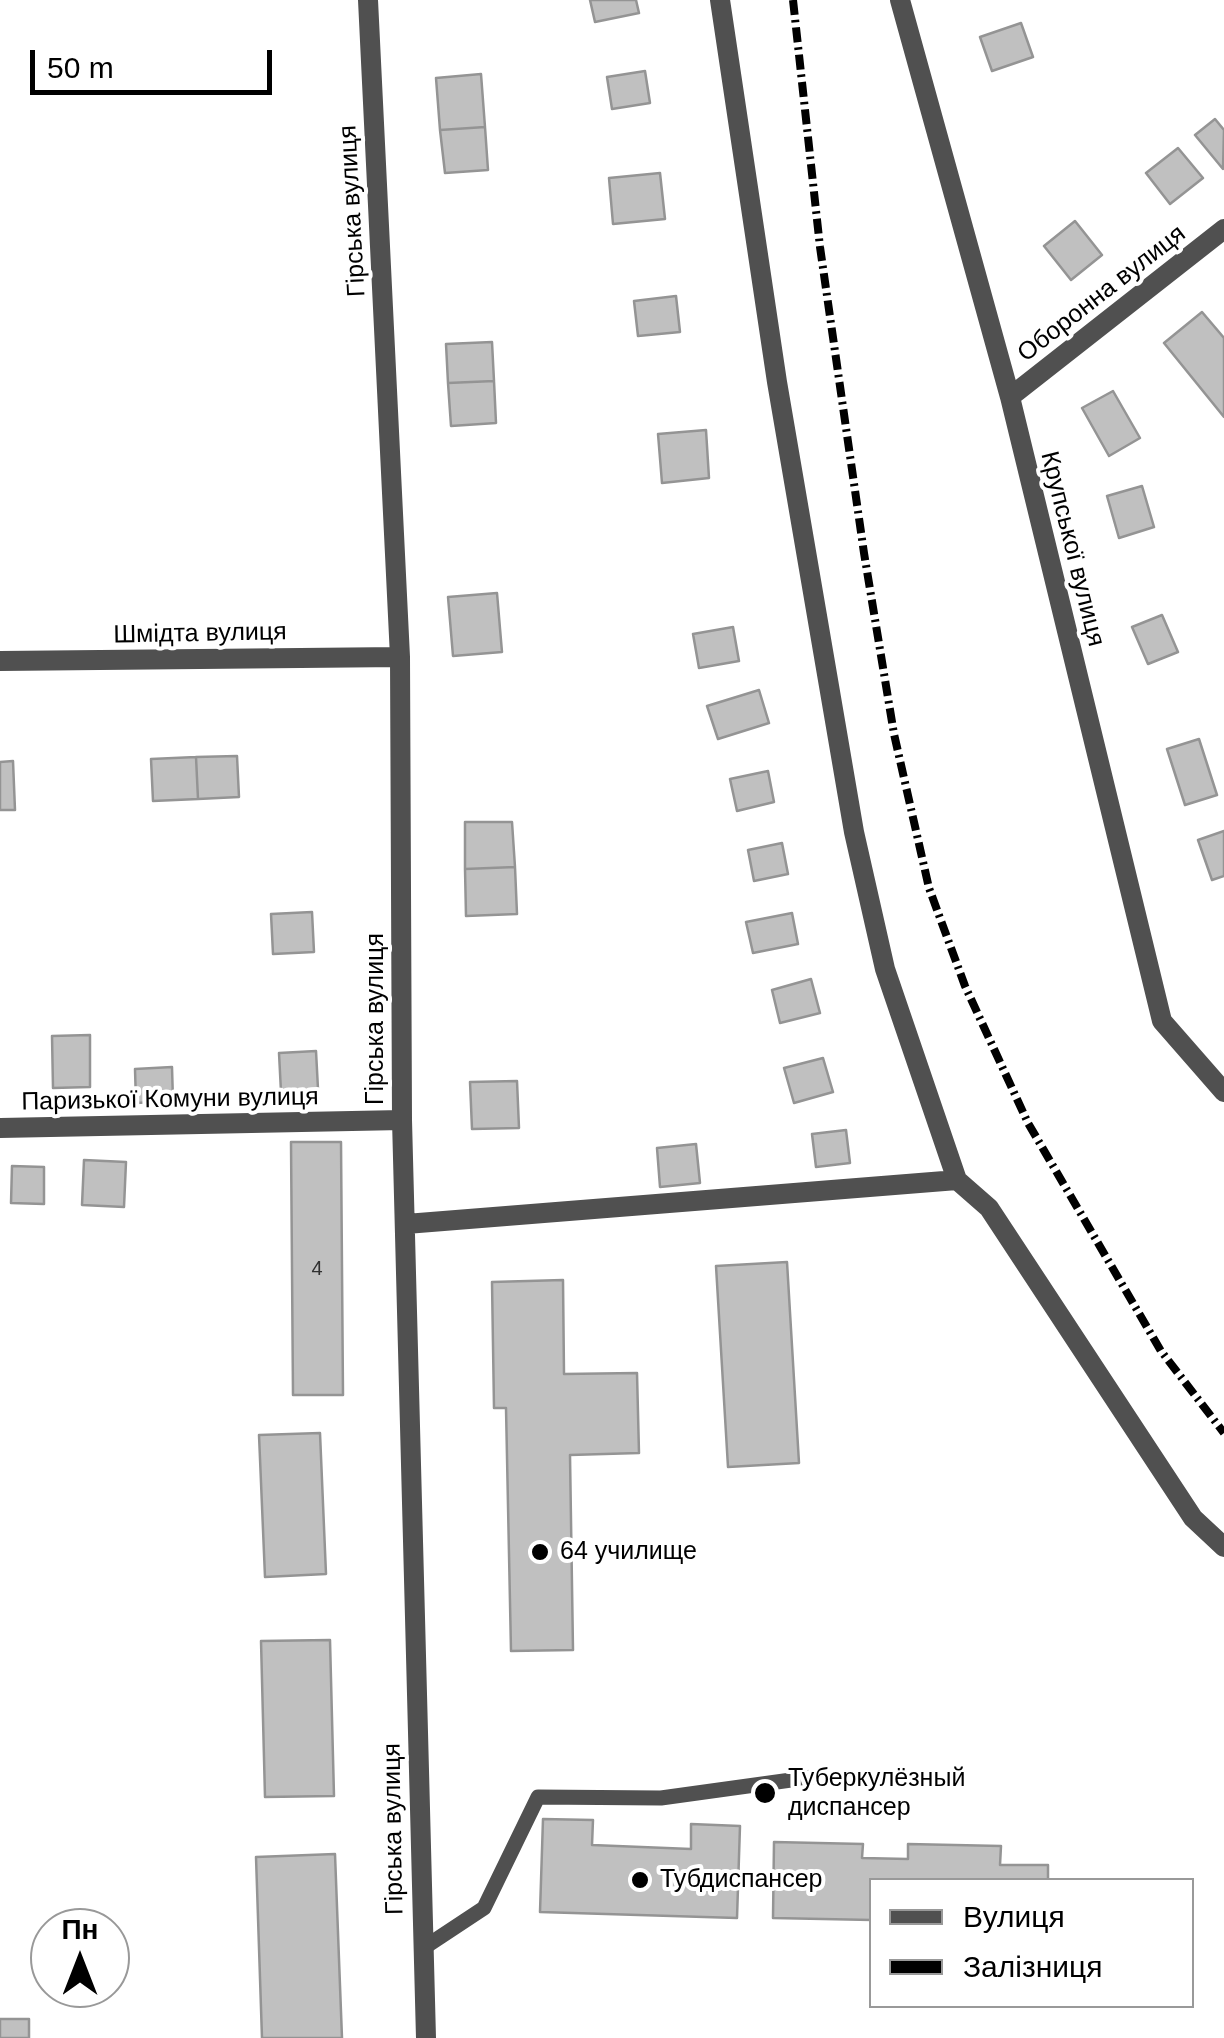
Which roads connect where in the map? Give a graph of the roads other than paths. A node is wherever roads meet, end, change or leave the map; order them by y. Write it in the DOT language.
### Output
graph roads {
  1 [pos="368,0"];
  2 [pos="720,0"];
  3 [pos="900,0"];
  4 [pos="1224,229"];
  5 [pos="1010,397"];
  6 [pos="400,657"];
  7 [pos="0,661"];
  8 [pos="1224,1092"];
  9 [pos="402,1120"];
  10 [pos="0,1128"];
  11 [pos="957,1180"];
  12 [pos="406,1224"];
  13 [pos="1224,1547"];
  14 [pos="820,1776"];
  15 [pos="422,1949"];
  16 [pos="426,2038"];
  1 -- 6 [label="street, Гірська вулиця"];
  2 -- 11 [label="street"];
  3 -- 5 [label="street, Крупської вулиця"];
  4 -- 5 [label="street, Оборонна вулиця"];
  5 -- 8 [label="street, Крупської вулиця"];
  6 -- 7 [label="street, Шмідта вулиця"];
  6 -- 9 [label="street, Гірська вулиця"];
  9 -- 10 [label="street, Паризької Комуни вулиця"];
  9 -- 12 [label="street, Гірська вулиця"];
  11 -- 12 [label="street"];
  11 -- 13 [label="street"];
  12 -- 15 [label="street, Гірська вулиця"];
  14 -- 15 [label="lane"];
  15 -- 16 [label="street, Гірська вулиця"];
}
